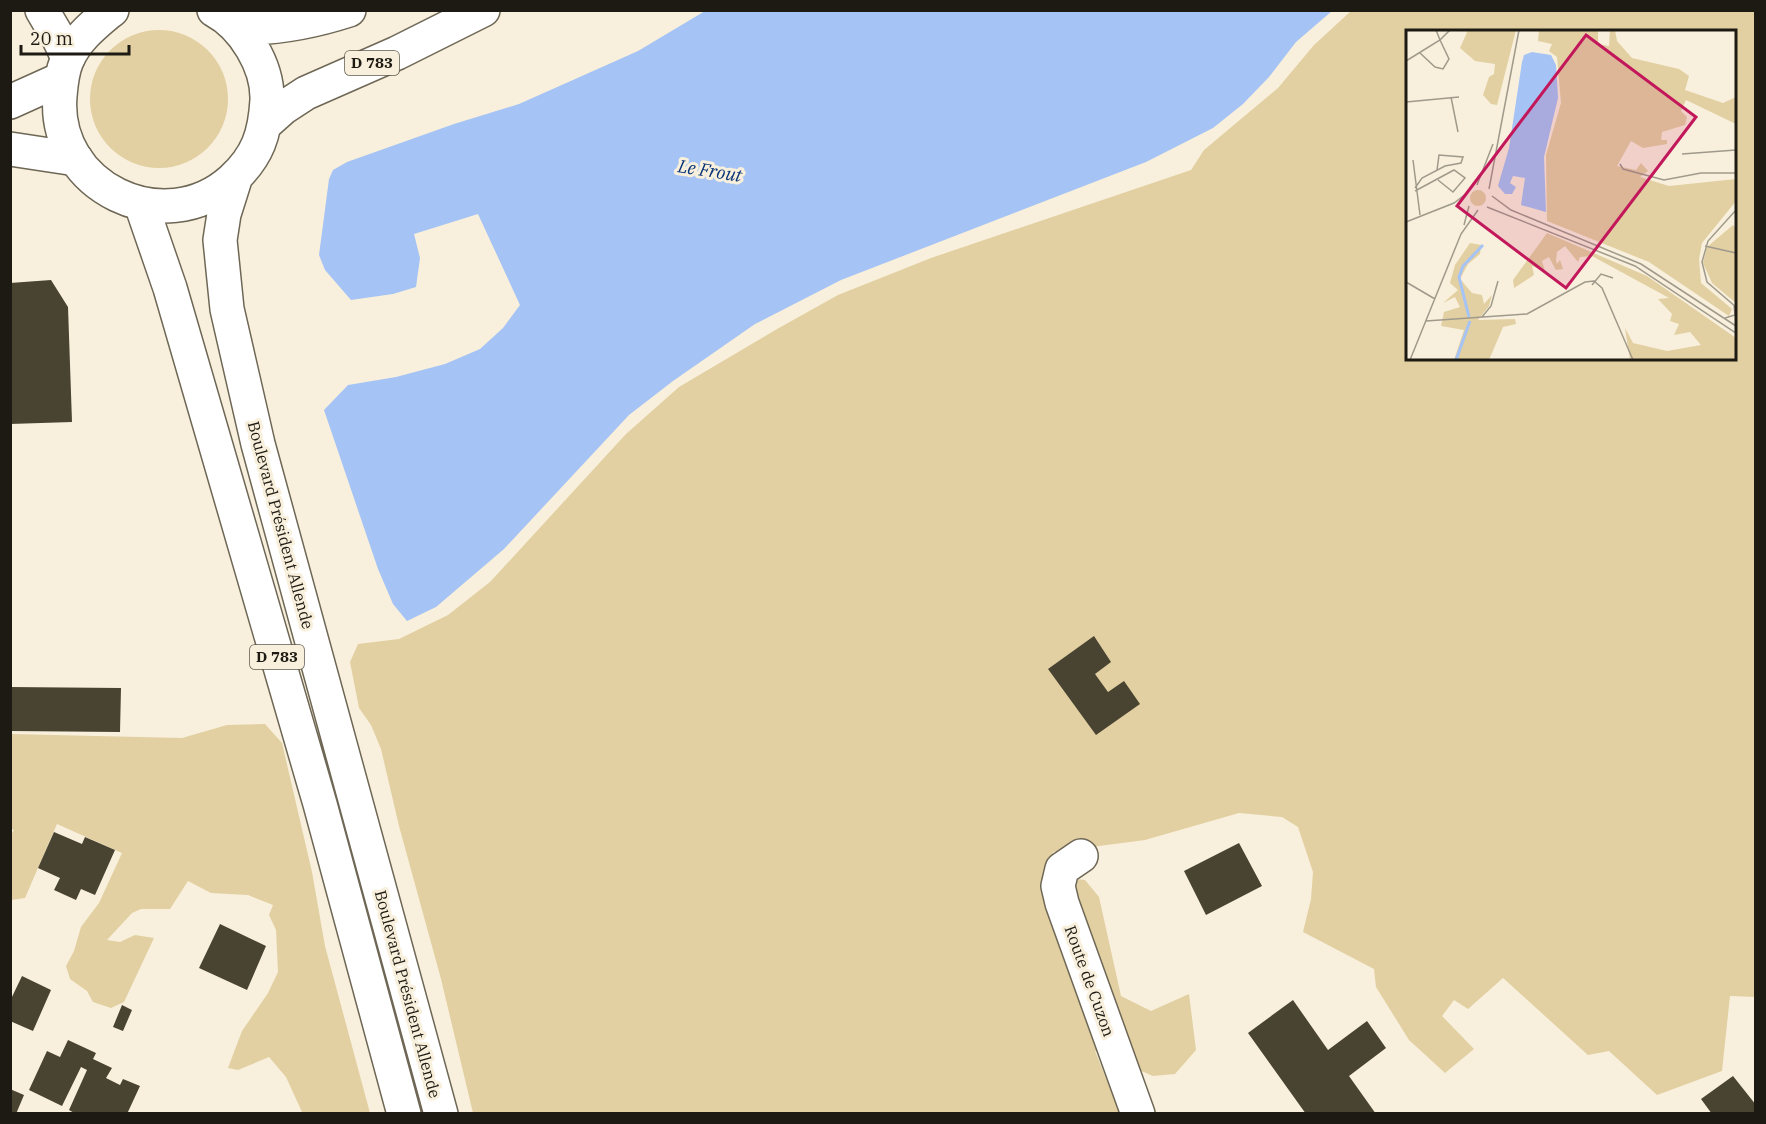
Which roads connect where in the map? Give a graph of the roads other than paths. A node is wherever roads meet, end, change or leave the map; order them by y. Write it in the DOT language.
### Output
graph roads {
  1 [pos="42,10"];
  2 [pos="112,10"];
  3 [pos="349,10"];
  4 [pos="483,10"];
  5 [pos="226,19"];
  6 [pos="64,69"];
  7 [pos="10,102"];
  8 [pos="265,124"];
  9 [pos="10,149"];
  10 [pos="76,159"];
  11 [pos="236,176"];
  12 [pos="141,204"];
  13 [pos="1081,856"];
  14 [pos="404,1113"];
  15 [pos="441,1113"];
  16 [pos="1138,1113"];
  1 -- 6 [label="main road"];
  2 -- 6 [label="main road"];
  3 -- 5 [label="main road"];
  4 -- 8 [label="main road, D 783"];
  5 -- 8 [label="main road"];
  6 -- 7 [label="main road"];
  6 -- 10 [label="main road"];
  8 -- 11 [label="main road"];
  9 -- 10 [label="main road"];
  10 -- 12 [label="main road"];
  11 -- 12 [label="main road"];
  11 -- 15 [label="main road, Boulevard Président Allende / D 783"];
  12 -- 14 [label="main road, D 783"];
  13 -- 16 [label="main road, Route de Cuzon"];
}
